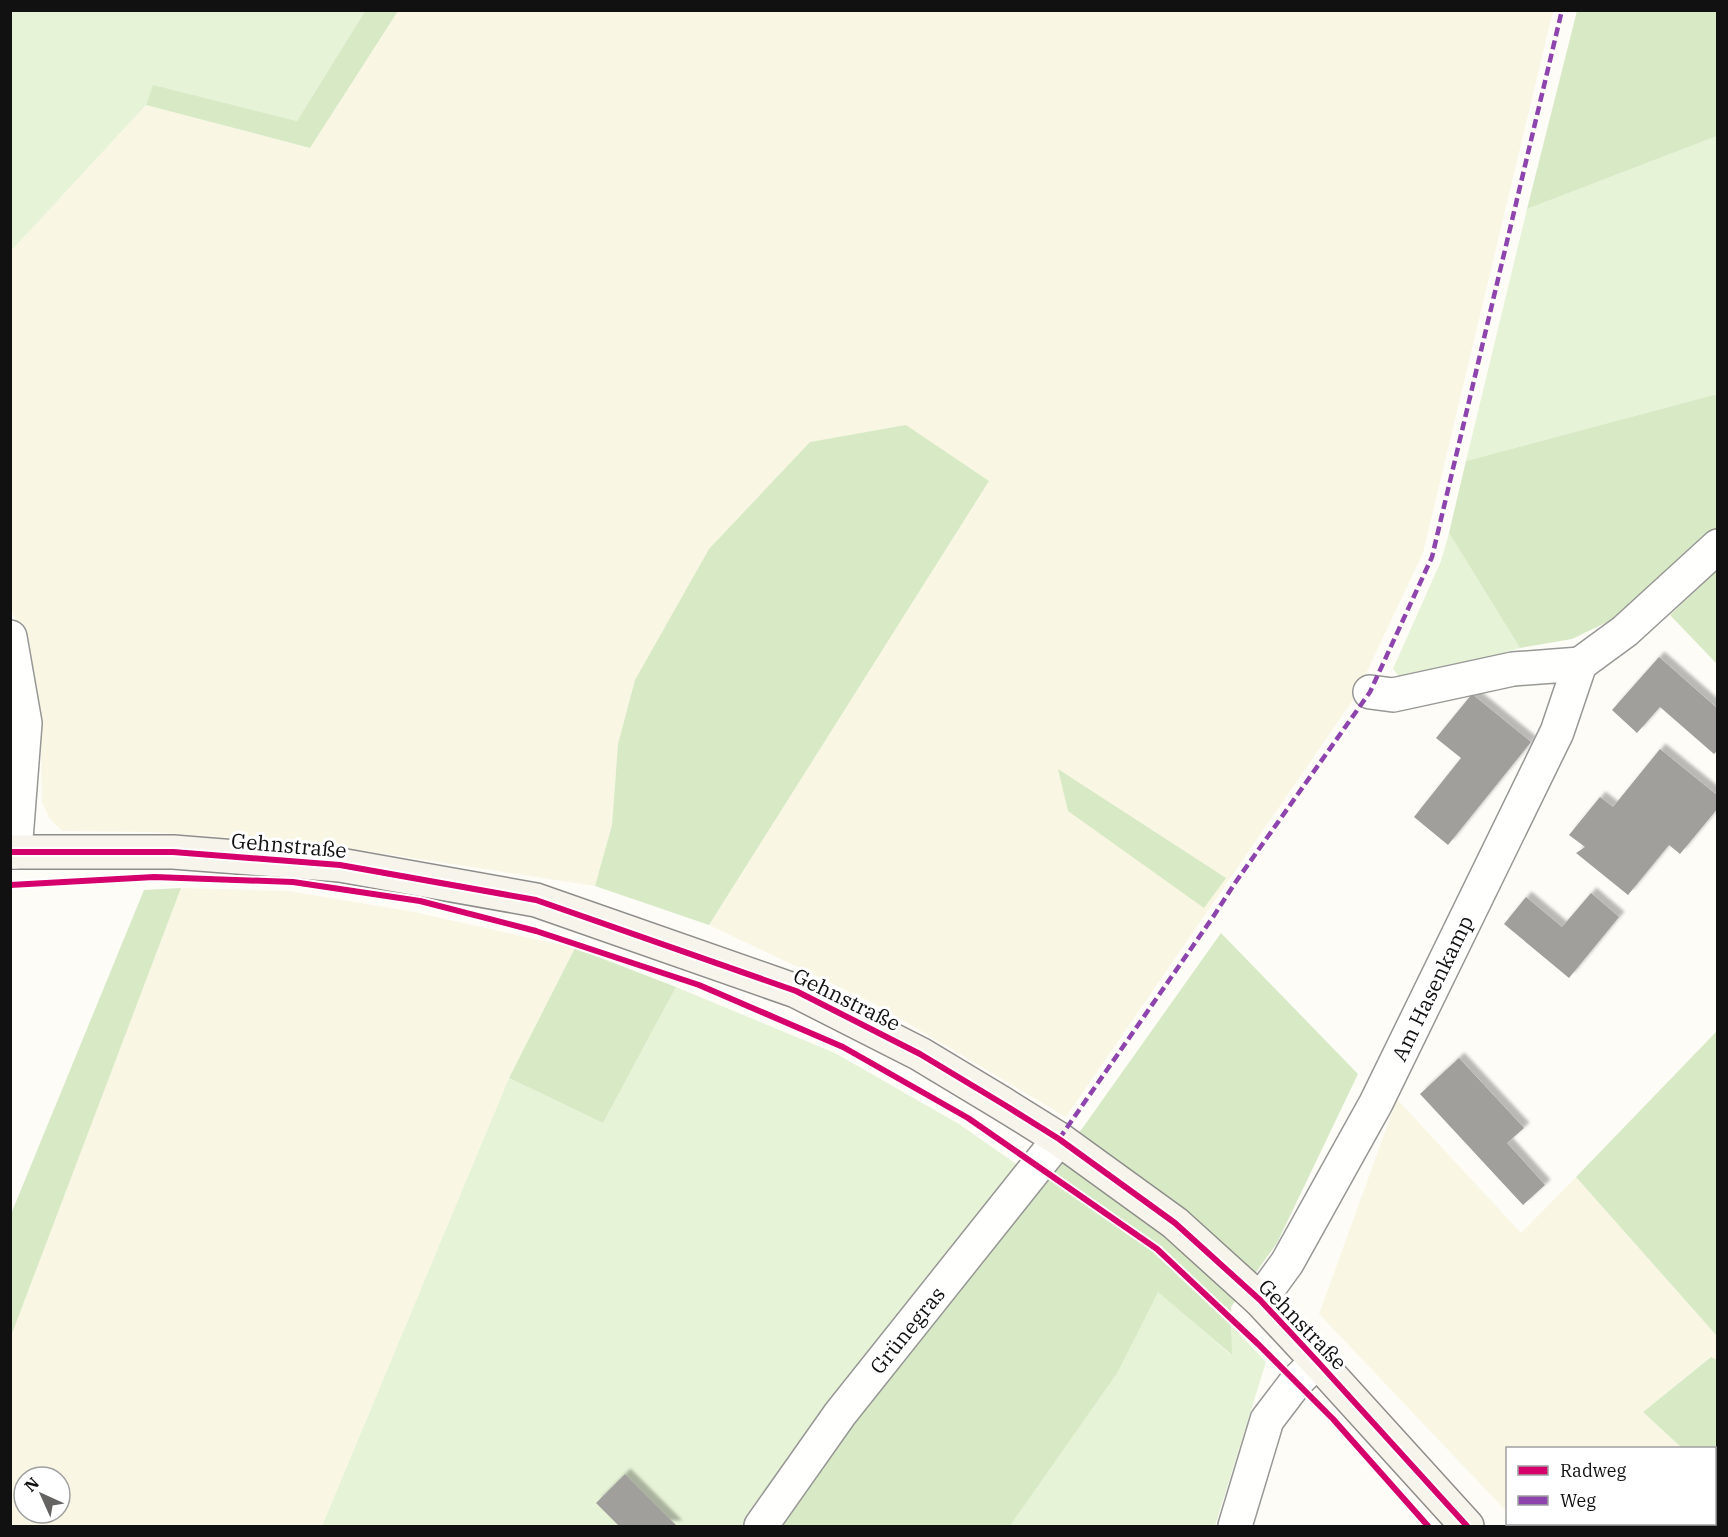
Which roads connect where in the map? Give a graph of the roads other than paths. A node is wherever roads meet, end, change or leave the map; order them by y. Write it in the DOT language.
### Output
graph roads {
  1 [pos="1718,546"];
  2 [pos="10,636"];
  3 [pos="1580,664"];
  4 [pos="1370,692"];
  5 [pos="13,852"];
  6 [pos="1059,1139"];
  7 [pos="1260,1300"];
  8 [pos="1317,1361"];
  9 [pos="761,1527"];
  10 [pos="1235,1527"];
  11 [pos="1467,1527"];
  1 -- 3 [label="street"];
  2 -- 5 [label="street"];
  3 -- 4 [label="street"];
  3 -- 7 [label="street, Am Hasenkamp"];
  5 -- 6 [label="street, Gehnstraße"];
  6 -- 7 [label="street, Gehnstraße"];
  6 -- 9 [label="street, Grünegras"];
  7 -- 8 [label="street, Gehnstraße"];
  8 -- 10 [label="street"];
  8 -- 11 [label="street, Gehnstraße"];
}
